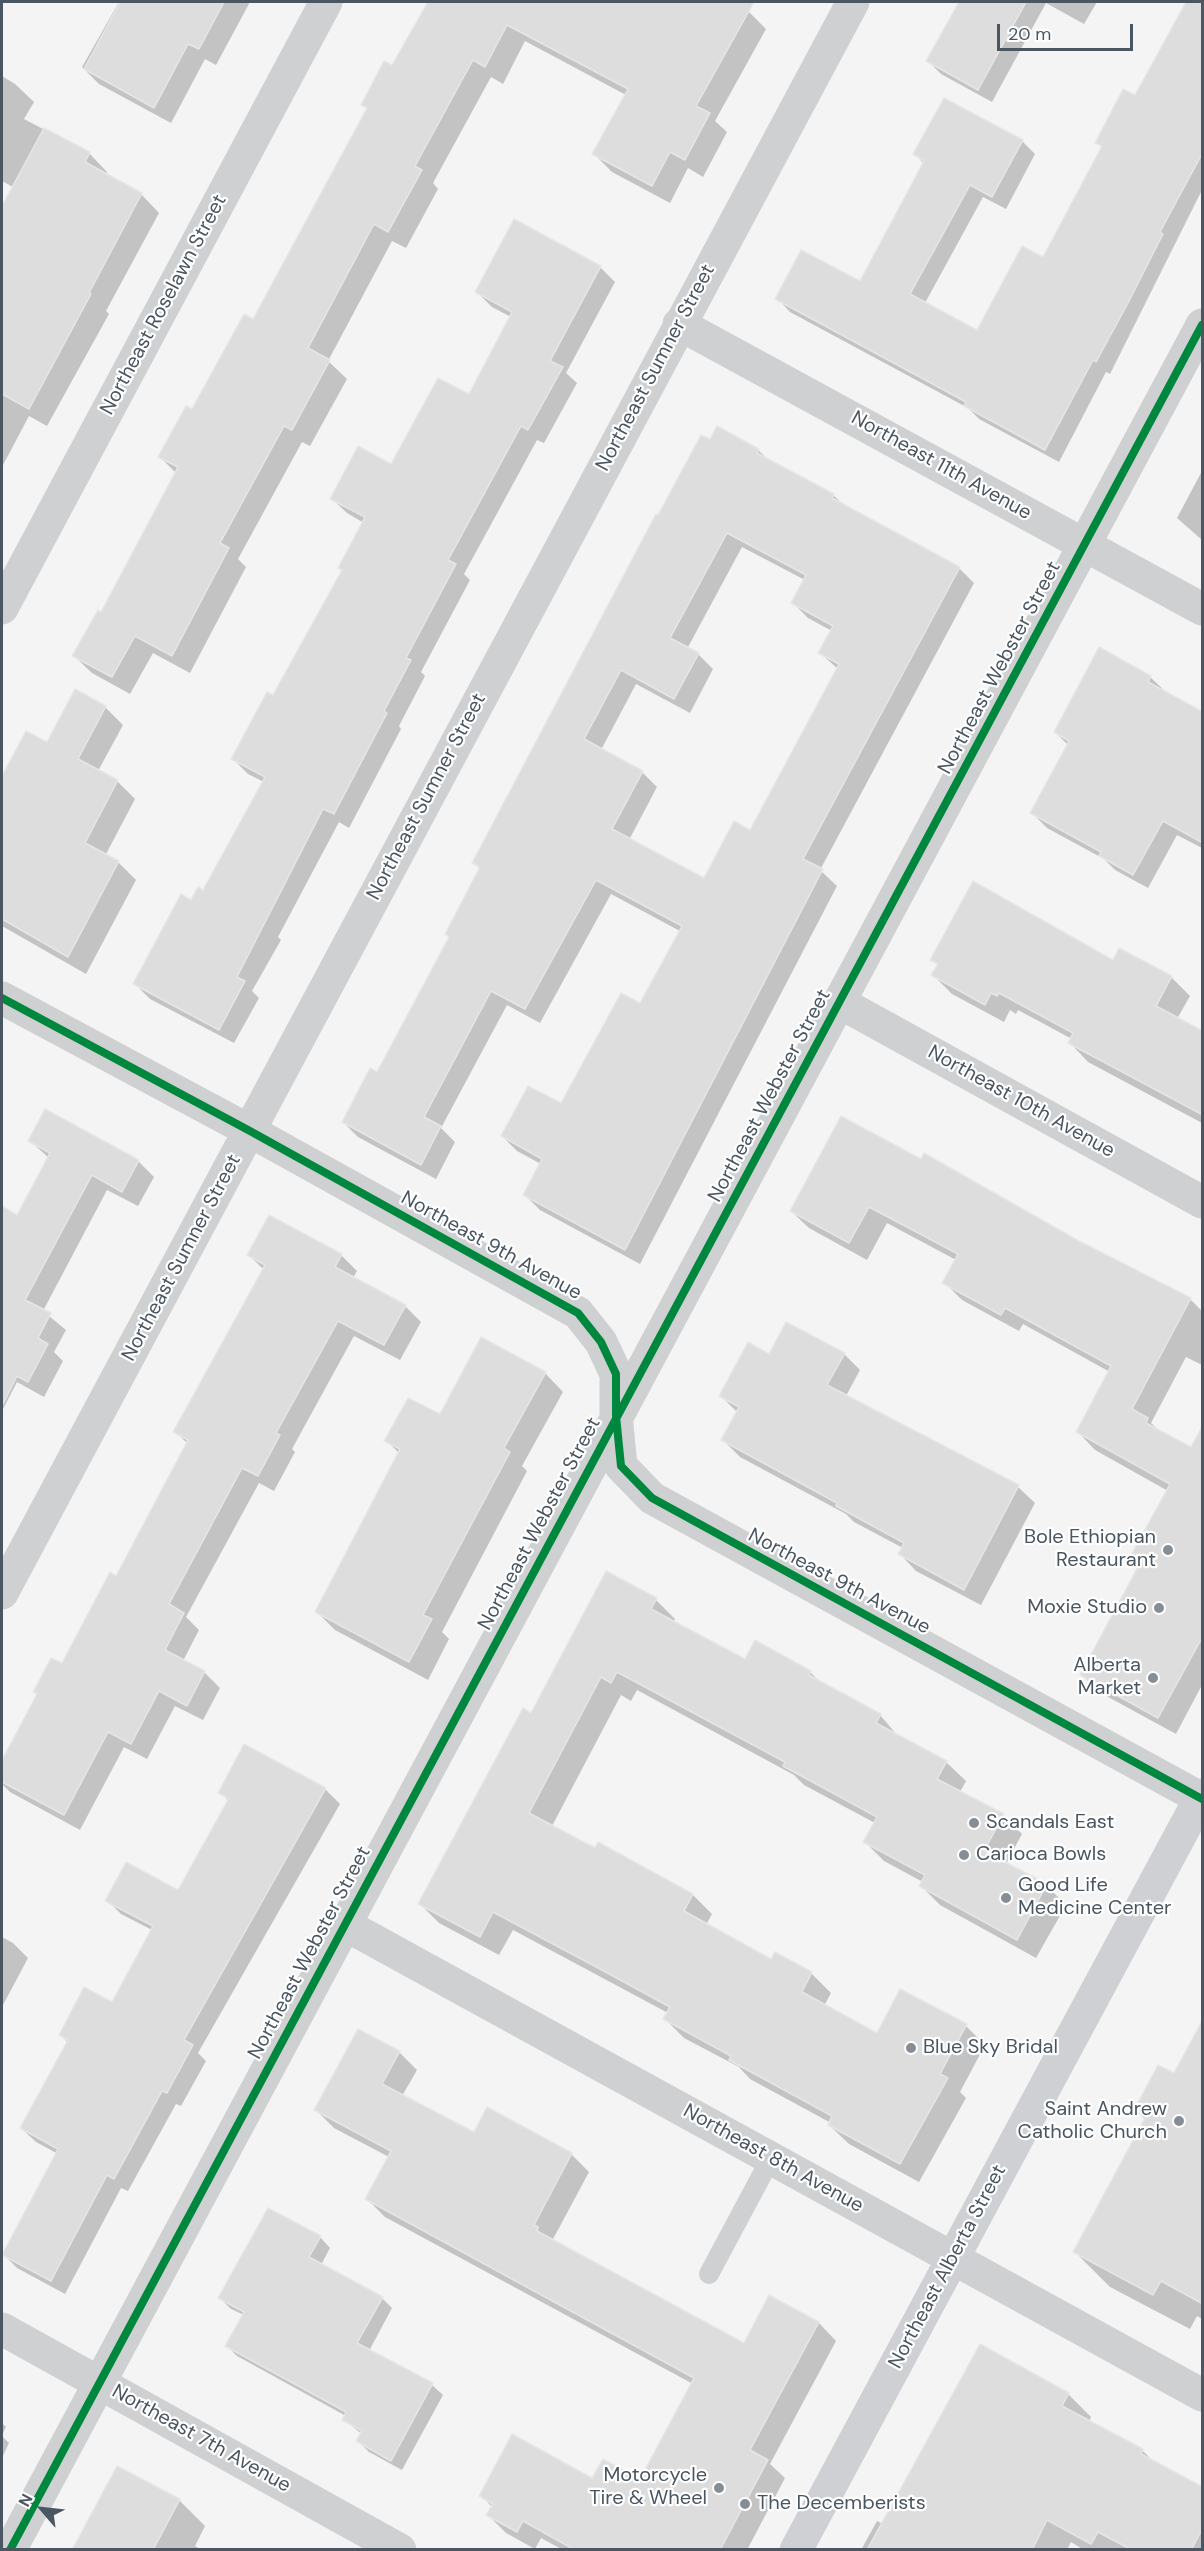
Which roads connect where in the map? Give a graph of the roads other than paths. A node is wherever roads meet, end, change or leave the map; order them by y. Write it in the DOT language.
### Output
graph roads {
  1 [pos="326,2"];
  2 [pos="853,2"];
  3 [pos="679,324"];
  4 [pos="1203,325"];
  5 [pos="1084,544"];
  6 [pos="2,608"];
  7 [pos="1203,609"];
  8 [pos="2,998"];
  9 [pos="839,1002"];
  10 [pos="250,1131"];
  11 [pos="1203,1203"];
  12 [pos="616,1416"];
  13 [pos="2,1593"];
  14 [pos="1202,1797"];
  15 [pos="344,1924"];
  16 [pos="771,2158"];
  17 [pos="954,2258"];
  18 [pos="709,2274"];
  19 [pos="2,2329"];
  20 [pos="99,2383"];
  21 [pos="1203,2395"];
  22 [pos="10,2550"];
  23 [pos="400,2550"];
  24 [pos="796,2550"];
  1 -- 6 [label="street, Northeast Roselawn Street"];
  2 -- 3 [label="street, Northeast Sumner Street"];
  3 -- 5 [label="street, Northeast 11th Avenue"];
  3 -- 10 [label="street, Northeast Sumner Street"];
  4 -- 5 [label="street, Northeast Webster Street"];
  5 -- 7 [label="street, Northeast 11th Avenue"];
  5 -- 9 [label="street, Northeast Webster Street"];
  8 -- 10 [label="street, Northeast 9th Avenue"];
  9 -- 11 [label="street, Northeast 10th Avenue"];
  9 -- 12 [label="street, Northeast Webster Street"];
  10 -- 12 [label="street, Northeast 9th Avenue"];
  10 -- 13 [label="street, Northeast Sumner Street"];
  12 -- 14 [label="street, Northeast 9th Avenue"];
  12 -- 15 [label="street, Northeast Webster Street"];
  14 -- 17 [label="street, Northeast Alberta Street"];
  15 -- 16 [label="street, Northeast 8th Avenue"];
  15 -- 20 [label="street, Northeast Webster Street"];
  16 -- 17 [label="street, Northeast 8th Avenue"];
  16 -- 18 [label="lane"];
  17 -- 21 [label="street, Northeast 8th Avenue"];
  17 -- 24 [label="street, Northeast Alberta Street"];
  19 -- 20 [label="street, Northeast 7th Avenue"];
  20 -- 22 [label="street, Northeast Webster Street"];
  20 -- 23 [label="street, Northeast 7th Avenue"];
}
